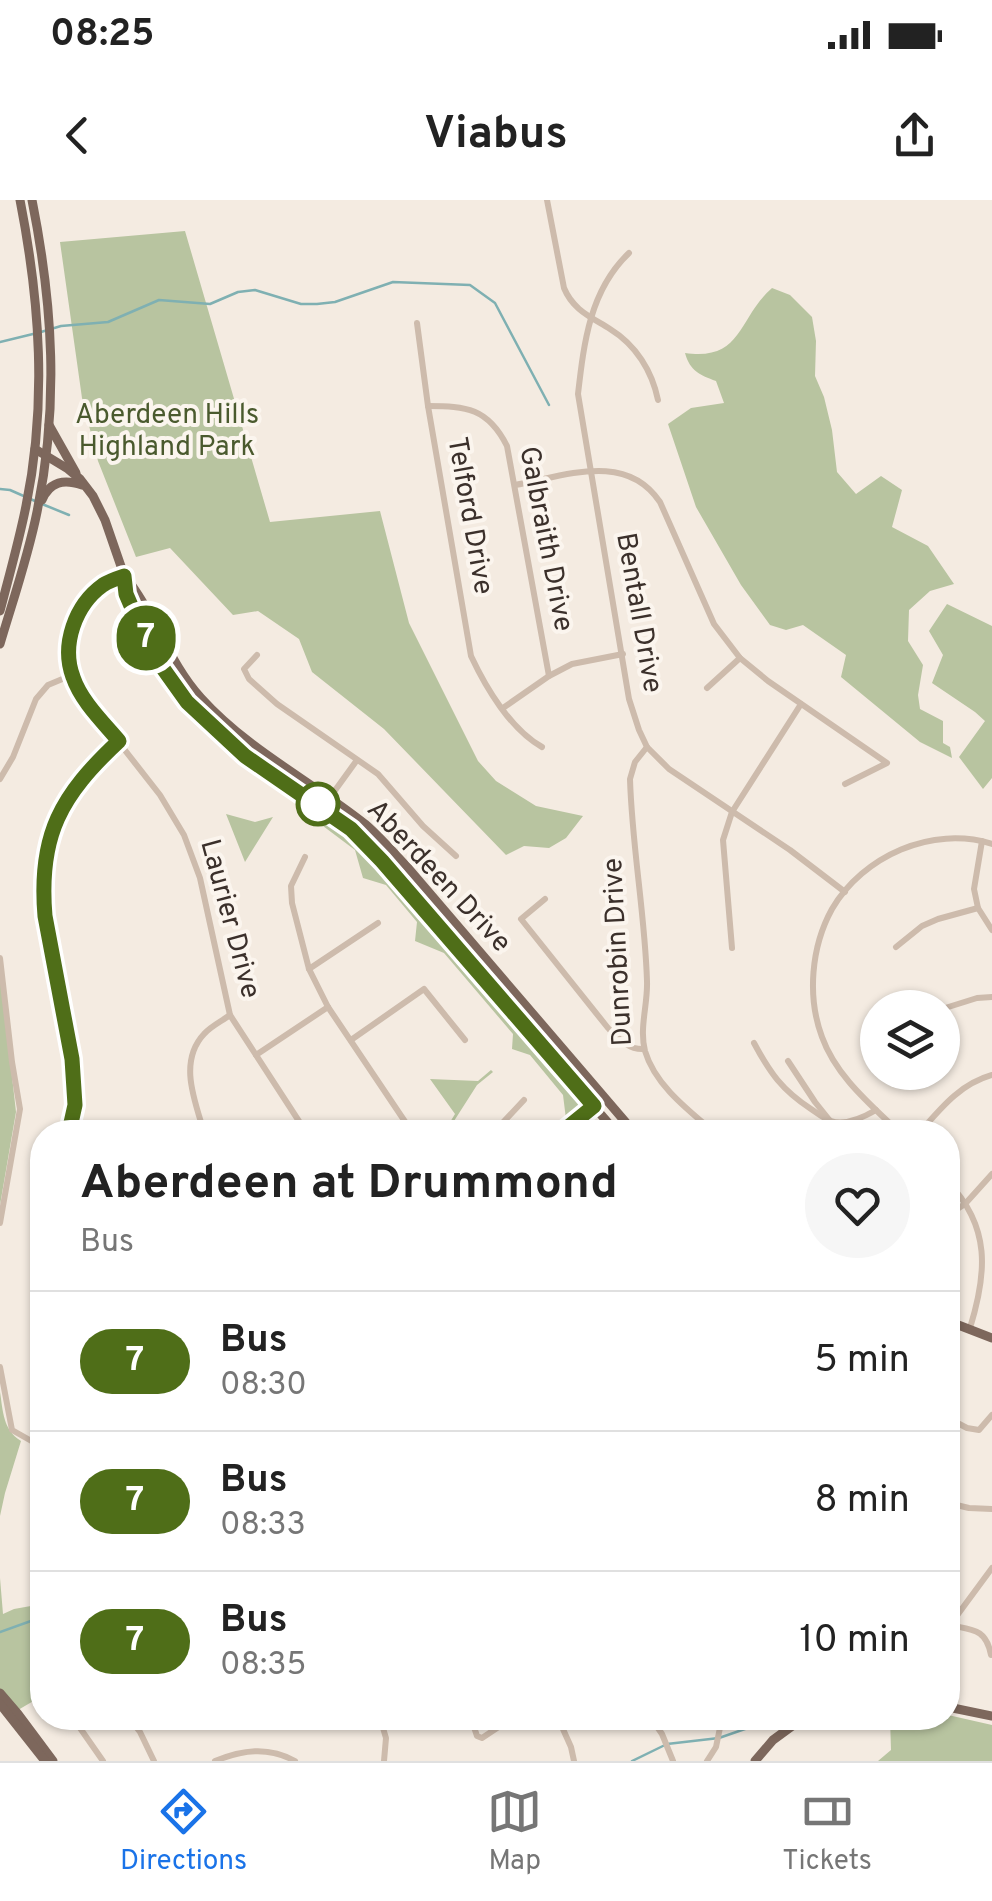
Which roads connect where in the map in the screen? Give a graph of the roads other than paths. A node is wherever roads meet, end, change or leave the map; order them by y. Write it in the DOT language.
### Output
graph roads {
  1 [pos="20,200"];
  2 [pos="32,200"];
  3 [pos="548,200"];
  4 [pos="629,253"];
  5 [pos="590,317"];
  6 [pos="417,322"];
  7 [pos="658,400"];
  8 [pos="428,406"];
  9 [pos="49,426"];
  10 [pos="35,449"];
  11 [pos="46,455"];
  12 [pos="590,471"];
  13 [pos="82,482"];
  14 [pos="515,485"];
  15 [pos="38,512"];
  16 [pos="124,576"];
  17 [pos="0,610"];
  18 [pos="0,644"];
  19 [pos="622,654"];
  20 [pos="257,655"];
  21 [pos="740,658"];
  22 [pos="72,675"];
  23 [pos="549,676"];
  24 [pos="706,688"];
  25 [pos="800,704"];
  26 [pos="503,708"];
  27 [pos="119,741"];
  28 [pos="647,746"];
  29 [pos="542,747"];
  30 [pos="357,760"];
  31 [pos="0,779"];
  32 [pos="845,784"];
  33 [pos="330,798"];
  34 [pos="322,807"];
  35 [pos="732,812"];
  36 [pos="982,840"];
  37 [pos="992,844"];
  38 [pos="456,856"];
  39 [pos="304,857"];
  40 [pos="844,892"];
  41 [pos="545,899"];
  42 [pos="978,908"];
  43 [pos="378,923"];
  44 [pos="992,930"];
  45 [pos="896,947"];
  46 [pos="732,948"];
  47 [pos="0,958"];
  48 [pos="309,969"];
  49 [pos="992,997"];
  50 [pos="960,1003"];
  51 [pos="328,1007"];
  52 [pos="230,1015"];
  53 [pos="351,1040"];
  54 [pos="465,1040"];
  55 [pos="754,1043"];
  56 [pos="644,1049"];
  57 [pos="256,1055"];
  58 [pos="788,1061"];
  59 [pos="992,1074"];
  60 [pos="524,1100"];
  61 [pos="605,1101"];
  62 [pos="594,1106"];
  63 [pos="876,1110"];
  64 [pos="71,1120"];
  65 [pos="200,1120"];
  66 [pos="298,1120"];
  67 [pos="404,1120"];
  68 [pos="505,1120"];
  69 [pos="577,1120"];
  70 [pos="606,1120"];
  71 [pos="623,1120"];
  72 [pos="701,1120"];
  73 [pos="827,1120"];
  74 [pos="829,1120"];
  75 [pos="852,1120"];
  76 [pos="886,1120"];
  77 [pos="931,1120"];
  78 [pos="992,1174"];
  79 [pos="960,1197"];
  80 [pos="966,1204"];
  81 [pos="960,1207"];
  82 [pos="0,1223"];
  83 [pos="960,1325"];
  84 [pos="970,1328"];
  85 [pos="992,1338"];
  86 [pos="0,1367"];
  87 [pos="992,1415"];
  88 [pos="960,1425"];
  89 [pos="30,1440"];
  90 [pos="960,1506"];
  91 [pos="992,1509"];
  92 [pos="992,1568"];
  93 [pos="960,1610"];
  94 [pos="960,1627"];
  95 [pos="992,1654"];
  96 [pos="0,1693"];
  97 [pos="0,1704"];
  98 [pos="960,1709"];
  99 [pos="992,1716"];
  100 [pos="82,1730"];
  101 [pos="139,1730"];
  102 [pos="384,1730"];
  103 [pos="474,1730"];
  104 [pos="494,1730"];
  105 [pos="563,1730"];
  106 [pos="659,1730"];
  107 [pos="720,1730"];
  108 [pos="787,1730"];
  109 [pos="44,1761"];
  110 [pos="53,1761"];
  111 [pos="104,1761"];
  112 [pos="154,1761"];
  113 [pos="215,1761"];
  114 [pos="295,1761"];
  115 [pos="384,1761"];
  116 [pos="574,1761"];
  117 [pos="673,1761"];
  118 [pos="706,1761"];
  119 [pos="755,1761"];
  1 -- 10 [label="main road"];
  2 -- 9 [label="main road"];
  3 -- 5 [label="street"];
  4 -- 5 [label="street, Bentall Drive"];
  5 -- 7 [label="street"];
  5 -- 12 [label="street, Bentall Drive"];
  6 -- 8 [label="street, Telford Drive"];
  8 -- 14 [label="street, Galbraith Drive"];
  8 -- 26 [label="street, Telford Drive"];
  9 -- 11 [label="main road"];
  9 -- 13 [label="main road"];
  10 -- 11 [label="main road, Aberdeen Drive"];
  10 -- 17 [label="main road"];
  11 -- 13 [label="main road, Aberdeen Drive"];
  11 -- 15 [label="main road"];
  12 -- 14 [label="street"];
  12 -- 19 [label="street, Bentall Drive"];
  12 -- 21 [label="street"];
  13 -- 15 [label="main road"];
  13 -- 16 [label="main road, Aberdeen Drive"];
  14 -- 23 [label="street, Galbraith Drive"];
  15 -- 18 [label="main road"];
  16 -- 22 [label="street"];
  16 -- 33 [label="main road, Aberdeen Drive"];
  16 -- 34 [label="main road, Aberdeen Drive"];
  19 -- 23 [label="street"];
  19 -- 28 [label="street, Bentall Drive"];
  20 -- 30 [label="street"];
  21 -- 24 [label="street"];
  21 -- 25 [label="street"];
  22 -- 27 [label="street, Laurier Drive"];
  22 -- 31 [label="street"];
  23 -- 26 [label="street"];
  25 -- 32 [label="street"];
  25 -- 35 [label="street"];
  26 -- 29 [label="street, Telford Drive"];
  27 -- 52 [label="street, Laurier Drive"];
  27 -- 64 [label="street"];
  28 -- 35 [label="street, Bentall Drive"];
  28 -- 56 [label="street, Dunrobin Drive"];
  30 -- 33 [label="street"];
  30 -- 38 [label="street"];
  33 -- 34 [label="street"];
  33 -- 61 [label="main road, Aberdeen Drive"];
  34 -- 62 [label="main road, Aberdeen Drive"];
  35 -- 40 [label="street, Bentall Drive"];
  35 -- 46 [label="street"];
  36 -- 37 [label="street"];
  36 -- 40 [label="street"];
  36 -- 42 [label="street"];
  39 -- 48 [label="street"];
  40 -- 63 [label="street"];
  41 -- 56 [label="street"];
  42 -- 44 [label="street"];
  42 -- 45 [label="street"];
  43 -- 48 [label="street"];
  47 -- 82 [label="street"];
  48 -- 51 [label="street"];
  49 -- 50 [label="street"];
  51 -- 53 [label="street"];
  51 -- 57 [label="street"];
  52 -- 57 [label="street, Laurier Drive"];
  52 -- 65 [label="street"];
  53 -- 54 [label="street"];
  53 -- 67 [label="street"];
  55 -- 73 [label="street"];
  56 -- 72 [label="street, Dunrobin Drive"];
  57 -- 66 [label="street, Laurier Drive"];
  58 -- 74 [label="street"];
  59 -- 77 [label="street"];
  60 -- 68 [label="street"];
  61 -- 62 [label="street"];
  61 -- 71 [label="main road, Aberdeen Drive"];
  62 -- 69 [label="street"];
  62 -- 70 [label="main road, Aberdeen Drive"];
  63 -- 75 [label="street"];
  63 -- 76 [label="street"];
  78 -- 80 [label="street"];
  79 -- 80 [label="street"];
  80 -- 81 [label="street"];
  80 -- 84 [label="street"];
  83 -- 84 [label="main road"];
  84 -- 85 [label="main road"];
  86 -- 89 [label="street"];
  87 -- 88 [label="street"];
  90 -- 91 [label="street"];
  92 -- 93 [label="street"];
  94 -- 95 [label="street"];
  96 -- 110 [label="main road"];
  97 -- 109 [label="main road"];
  98 -- 99 [label="main road"];
  100 -- 111 [label="street"];
  101 -- 112 [label="street"];
  102 -- 115 [label="street"];
  103 -- 104 [label="street"];
  105 -- 116 [label="street"];
  106 -- 117 [label="street"];
  107 -- 118 [label="street"];
  108 -- 119 [label="main road"];
  113 -- 114 [label="street"];
}
